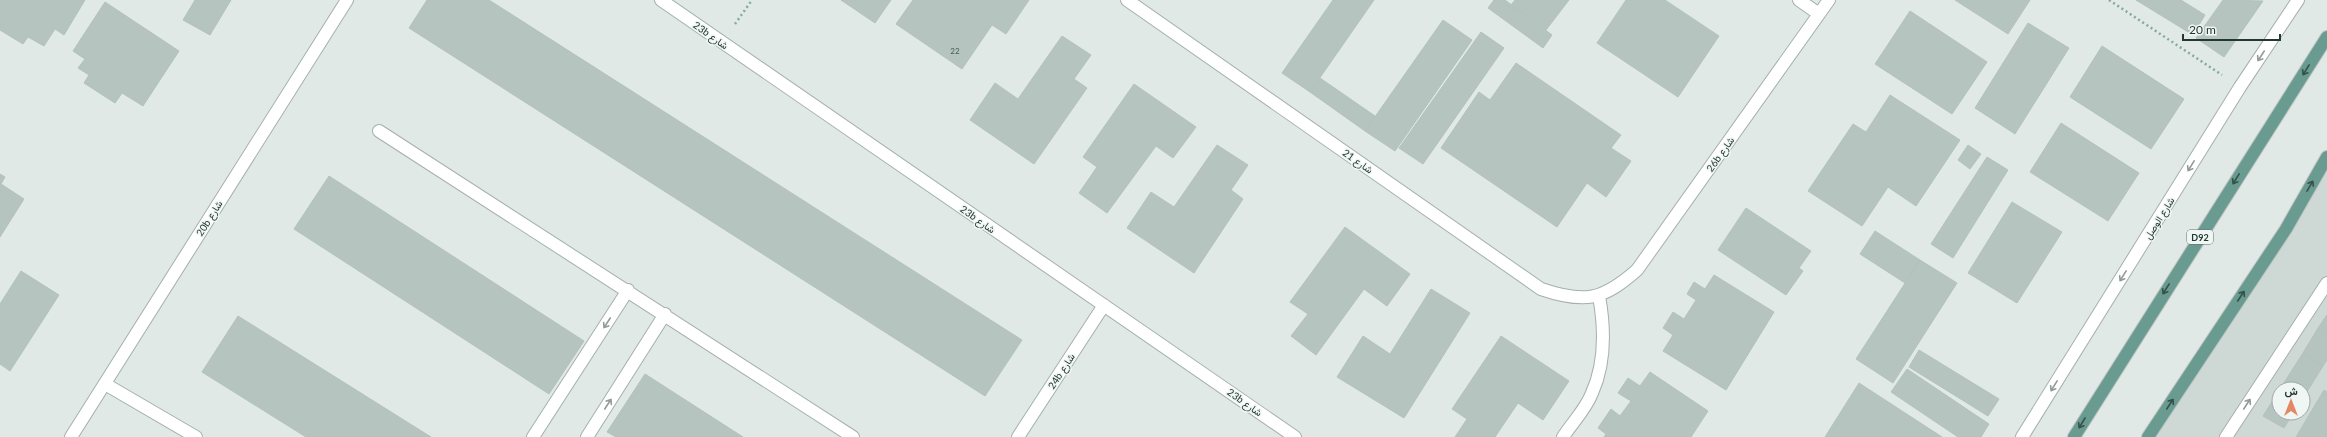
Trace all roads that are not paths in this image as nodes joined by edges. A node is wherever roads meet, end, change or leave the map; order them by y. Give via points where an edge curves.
1 (347, 0) edge
2 (661, 0) edge
3 (1127, 0) edge
4 (1799, 0) edge
5 (1830, 0) edge
6 (2298, 0) edge
7 (1820, 14) junction
8 (2327, 37) edge
9 (379, 131) dead end
10 (2327, 157) edge
11 (2327, 283) edge
12 (628, 290) junction
13 (1599, 296) junction
14 (1104, 305) junction
15 (665, 314) junction
16 (105, 384) junction
17 (71, 437) edge
18 (196, 437) edge
19 (533, 437) edge
20 (586, 437) edge
21 (853, 437) edge
22 (1018, 437) edge
23 (1295, 437) edge
24 (1563, 437) edge
25 (2022, 437) edge
26 (2074, 437) edge
27 (2148, 437) edge
28 (2226, 437) edge

1 - 16 street, 20b شارع
2 - 14 street, 23b شارع
3 - 13 street, شارع 21 via 1541,289 1573,297
4 - 7 street
5 - 7 street, 26b شارع
6 -> 25 street, شارع الوصل via 2240,88
7 - 13 street, 26b شارع via 1637,270 1620,285
8 -> 26 main road, D92
9 - 12 street
27 -> 10 main road via 2286,229
28 -> 11 street
12 - 15 street
12 -> 19 street
13 - 24 street via 1603,321 1600,371 1592,394
14 - 22 street, 24b شارع
14 - 23 street, 23b شارع
20 -> 15 street
15 - 21 street
16 - 17 street, 20b شارع
16 - 18 street

